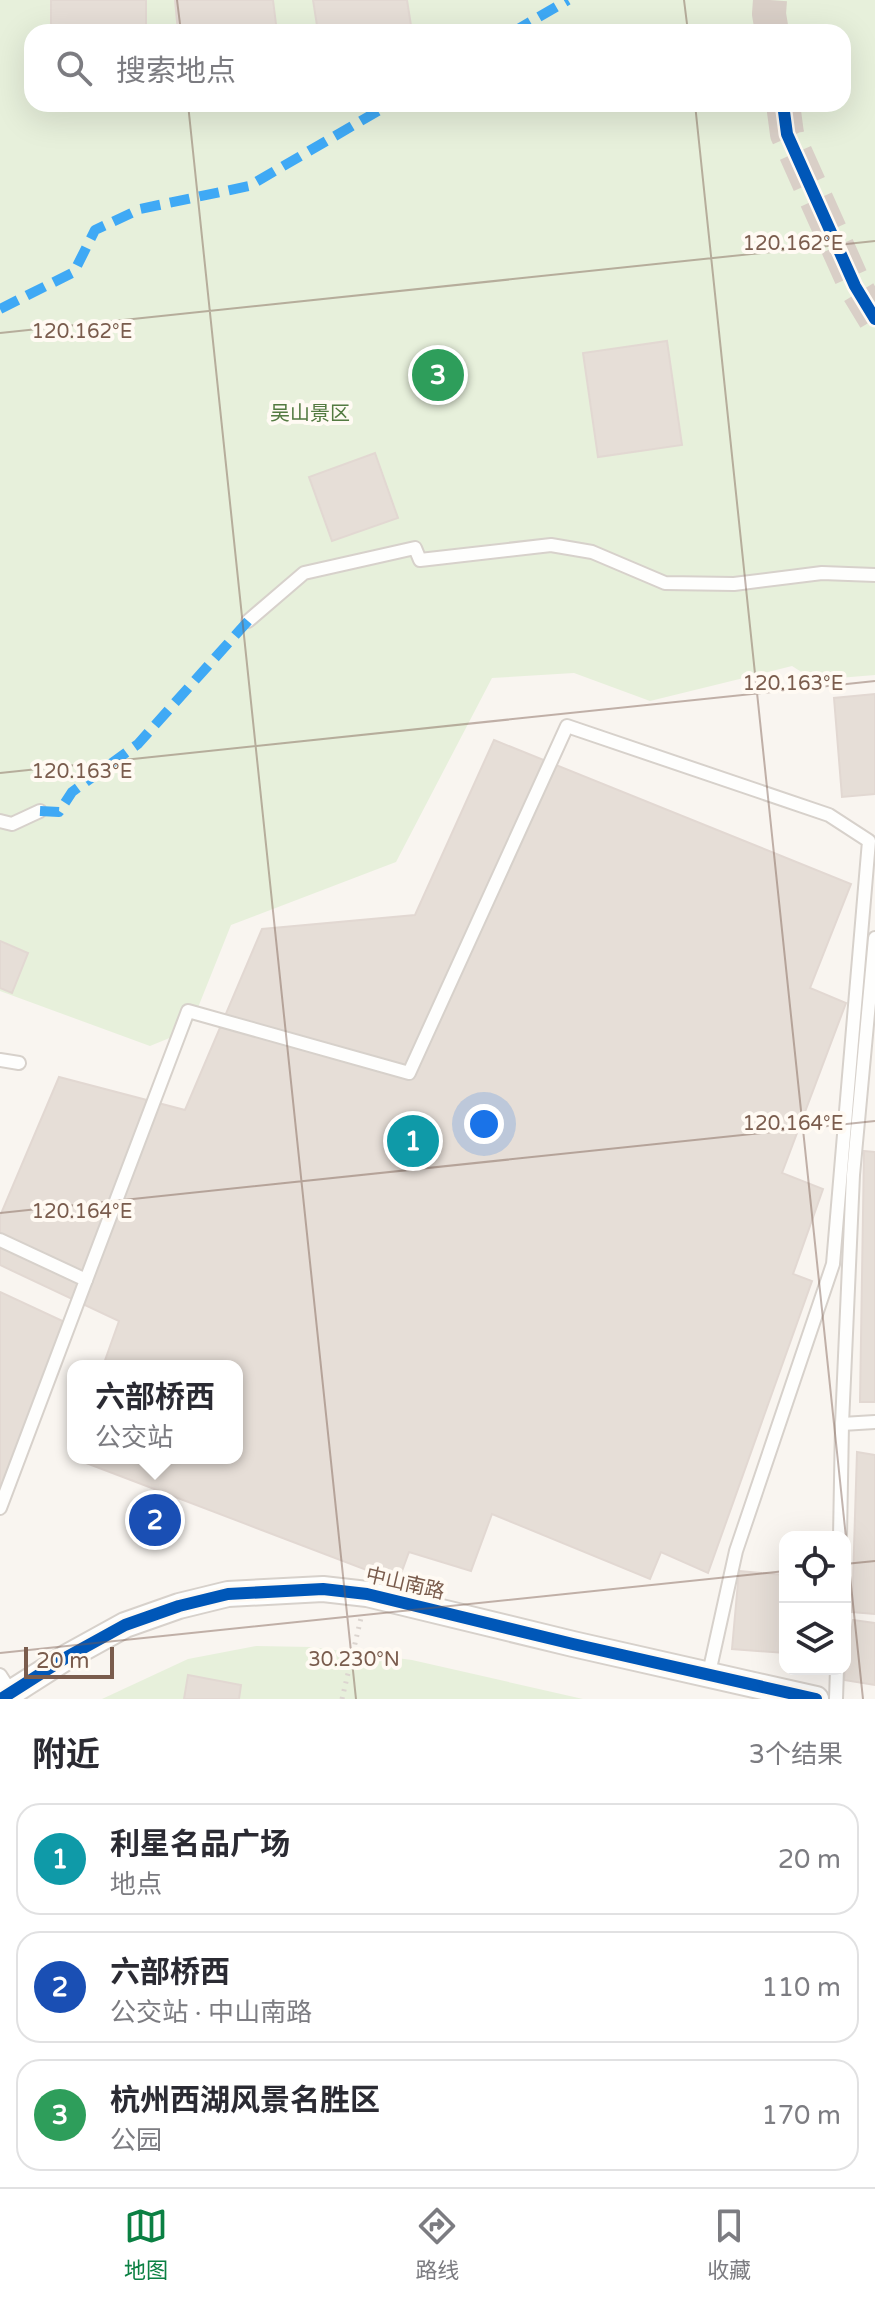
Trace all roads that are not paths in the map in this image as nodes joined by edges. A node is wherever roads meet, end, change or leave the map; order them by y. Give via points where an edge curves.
1 (875, 575) edge
2 (248, 621) dead end
3 (40, 811) dead end
4 (0, 821) edge
5 (875, 938) edge
6 (0, 1060) edge
7 (19, 1063) dead end
8 (0, 1240) edge
9 (86, 1280) junction
10 (875, 1422) edge
11 (842, 1424) junction
12 (0, 1508) edge
13 (840, 1531) edge
14 (709, 1673) junction
15 (837, 1675) edge
16 (4, 1689) edge
17 (816, 1699) edge
18 (836, 1699) edge

1 - 2 lane via 822,573 734,584 665,583 592,552 551,545 420,560 415,548 304,573
3 - 4 lane via 12,824
5 - 11 lane via 853,1175
6 - 7 lane
8 - 9 lane
9 - 12 lane
9 - 14 lane via 188,1011 409,1073 567,726 829,815 869,841 833,1264 736,1551
10 - 11 lane
11 - 13 lane
14 - 16 street, 中山南路 via 367,1594 276,1590 228,1594 125,1625
14 - 17 street, 中山南路
15 - 18 lane

